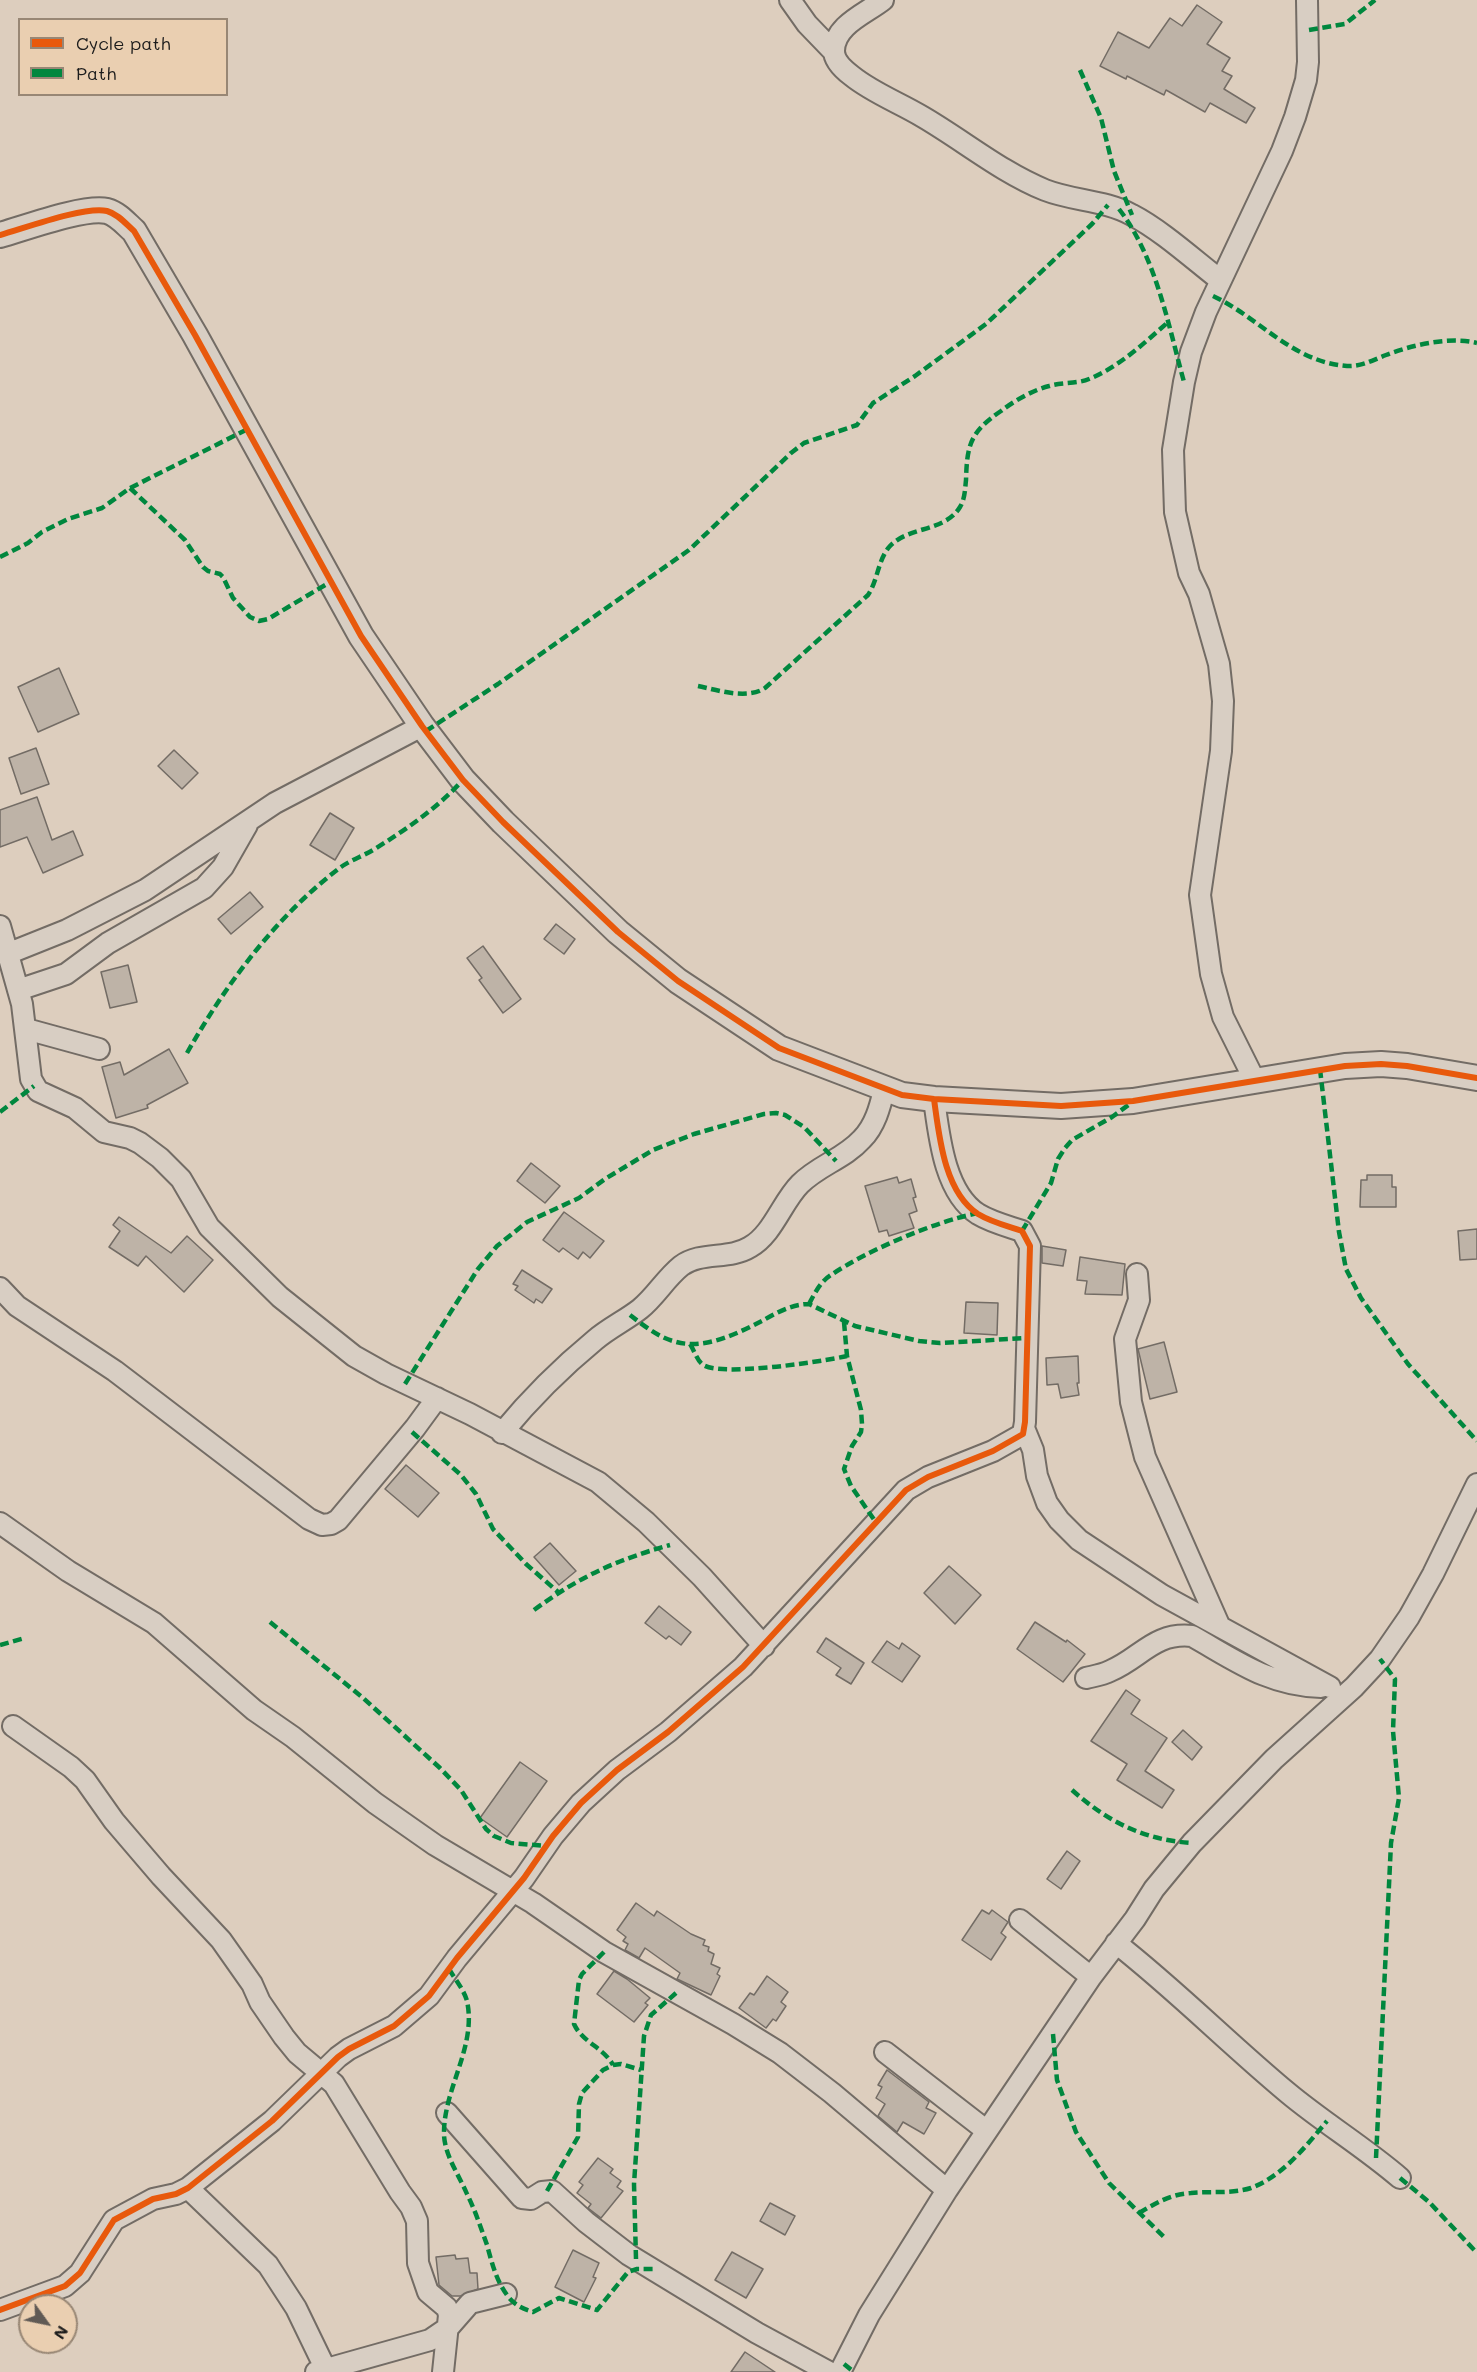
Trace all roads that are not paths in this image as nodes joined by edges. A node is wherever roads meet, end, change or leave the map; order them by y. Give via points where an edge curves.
1 (789, 0) edge
2 (883, 0) edge
3 (1307, 0) edge
4 (834, 52) junction
5 (0, 235) edge
6 (1220, 280) junction
7 (422, 726) junction
8 (248, 823) junction
9 (0, 926) edge
10 (8, 954) junction
11 (18, 990) junction
12 (26, 1029) junction
13 (99, 1049) dead end
14 (1477, 1078) edge
15 (1255, 1081) junction
16 (884, 1090) junction
17 (934, 1099) junction
18 (1137, 1274) dead end
19 (0, 1288) edge
20 (437, 1398) junction
21 (1024, 1428) junction
22 (502, 1433) junction
23 (1477, 1484) edge
24 (0, 1523) edge
25 (1220, 1627) junction
26 (764, 1646) junction
27 (1086, 1678) dead end
28 (1330, 1687) junction
29 (1354, 1688) junction
30 (13, 1726) dead end
31 (513, 1892) junction
32 (1020, 1920) dead end
33 (1116, 1943) junction
34 (1091, 1977) junction
35 (885, 2052) dead end
36 (321, 2071) junction
37 (447, 2113) dead end
38 (987, 2131) junction
39 (1400, 2178) dead end
40 (188, 2188) junction
41 (947, 2190) junction
42 (506, 2294) dead end
43 (0, 2310) edge
44 (449, 2327) junction
45 (323, 2371) edge
46 (443, 2372) edge
47 (829, 2372) edge
48 (840, 2372) edge

1 - 4 street
2 - 4 street via 847,25
3 - 6 street via 1308,62 1295,117
4 - 6 street via 840,66 872,90 924,117 997,165 1048,191 1099,202 1132,215
5 - 7 street via 87,211 107,211 134,231 361,636
6 - 15 street via 1191,352 1184,382 1173,450 1174,494 1189,573 1219,664 1223,700 1221,752 1200,895 1211,974 1223,1017
7 - 8 street via 275,803
7 - 16 street via 463,780 504,822 618,932 678,981 779,1048
8 - 10 street via 146,890
8 - 11 street via 223,867 204,888 108,943 66,974
9 - 10 street
10 - 11 street
11 - 12 street
12 - 13 street
12 - 20 street via 31,1079 38,1091 75,1108 104,1132 140,1143 181,1179 210,1227 280,1297 367,1365
14 - 15 street via 1381,1064 1320,1069
15 - 17 street via 1133,1101 1061,1106
16 - 17 street
16 - 22 street via 877,1114 863,1138 799,1185 756,1244 683,1264 640,1309 596,1339 549,1381
17 - 21 street via 943,1155 957,1189 978,1213 1022,1230 1030,1246
18 - 25 street via 1139,1300 1125,1339 1131,1402 1145,1457
19 - 20 street via 17,1306 115,1371 269,1490 322,1525 338,1520
20 - 22 street
21 - 25 street via 1047,1503 1059,1520 1106,1559
21 - 26 street via 1019,1438 906,1490
22 - 26 street via 598,1482 630,1507 702,1577
23 - 29 street via 1409,1617
24 - 31 street via 68,1571 154,1623 254,1710 375,1803
25 - 28 street
26 - 31 street via 581,1803
27 - 28 street via 1109,1671 1163,1638 1180,1635 1192,1636 1258,1674 1291,1684
28 - 29 street
29 - 33 street via 1274,1759 1192,1843
30 - 36 street via 85,1780 114,1821 238,1961 284,2037
31 - 36 street via 422,2003 394,2026 349,2049
31 - 41 street via 604,1952 780,2053
32 - 34 street
33 - 34 street
33 - 39 street via 1289,2094
34 - 38 street
35 - 38 street
36 - 40 street via 272,2121
36 - 44 street via 334,2084 411,2207 417,2221 420,2273 429,2295 447,2308
37 - 47 street via 522,2198 531,2199 552,2191 629,2255
38 - 41 street
40 - 43 street via 153,2199 114,2220 80,2273 65,2286
40 - 45 street via 268,2265 296,2308
41 - 48 street via 869,2315
42 - 44 street via 470,2303
44 - 45 street via 430,2340
44 - 46 street

